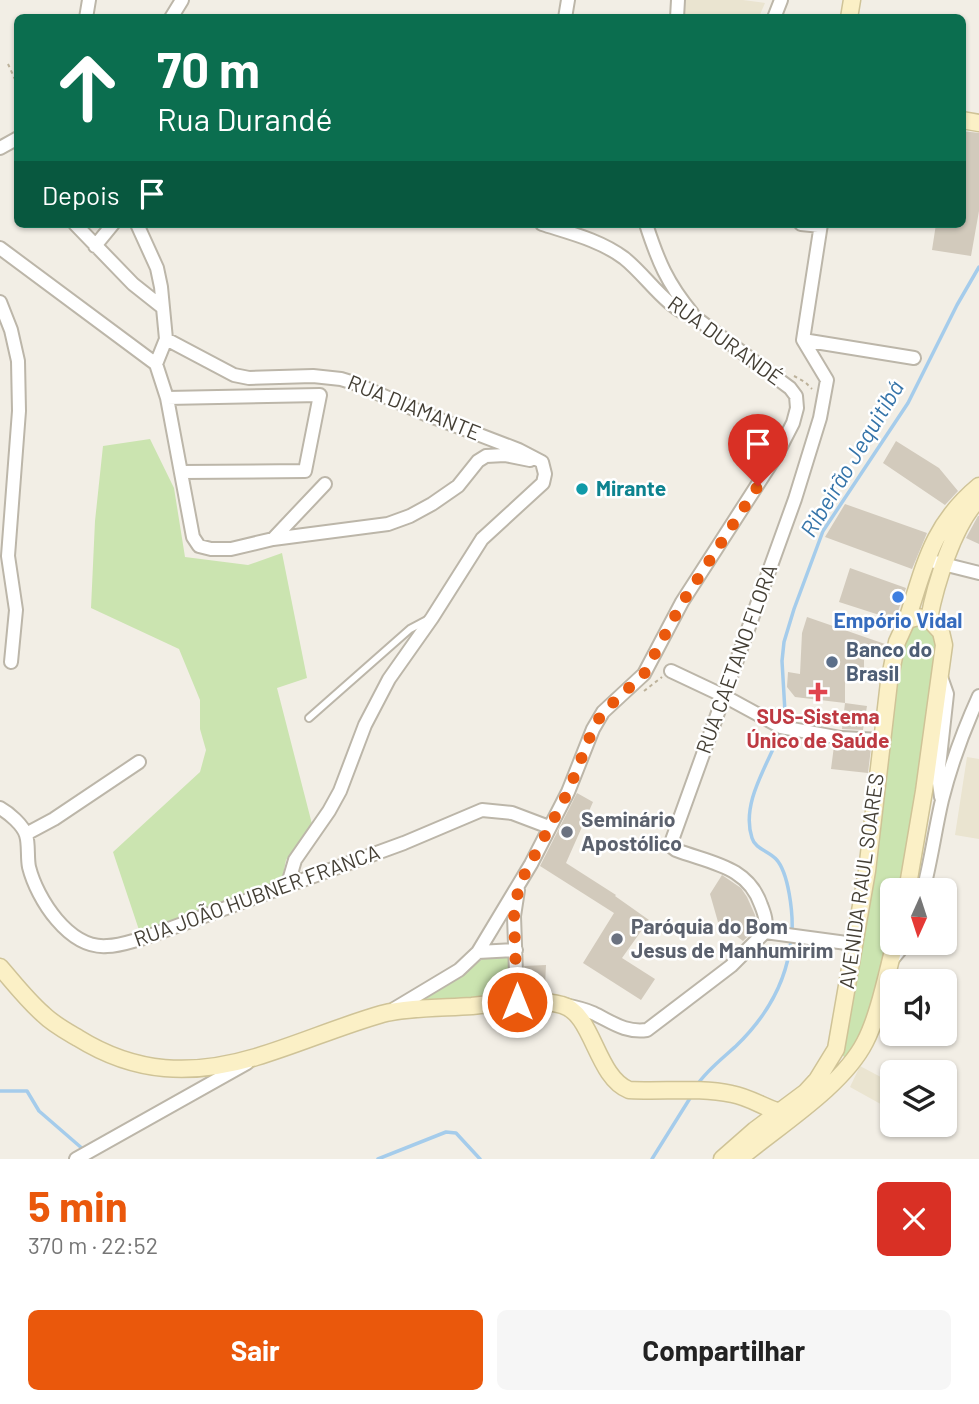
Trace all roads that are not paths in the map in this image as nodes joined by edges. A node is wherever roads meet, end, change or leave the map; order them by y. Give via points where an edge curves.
1 (79, 228) edge
2 (110, 228) edge
3 (138, 228) edge
4 (554, 228) edge
5 (647, 228) edge
6 (821, 228) edge
7 (95, 246) junction
8 (0, 247) edge
9 (0, 302) edge
10 (162, 307) junction
11 (696, 318) junction
12 (166, 339) junction
13 (803, 340) junction
14 (914, 358) dead end
15 (156, 364) junction
16 (167, 398) junction
17 (542, 461) junction
18 (181, 472) junction
19 (325, 484) dead end
20 (979, 486) edge
21 (979, 499) edge
22 (958, 515) junction
23 (273, 539) junction
24 (927, 560) junction
25 (945, 565) junction
26 (979, 573) edge
27 (432, 618) junction
28 (929, 620) junction
29 (904, 624) junction
30 (11, 662) dead end
31 (671, 671) dead end
32 (940, 674) junction
33 (724, 696) junction
34 (979, 696) edge
35 (309, 718) dead end
36 (881, 740) junction
37 (139, 762) dead end
38 (942, 801) junction
39 (0, 808) edge
40 (550, 827) junction
41 (26, 834) junction
42 (909, 878) edge
43 (926, 878) edge
44 (288, 884) junction
45 (519, 885) junction
46 (769, 933) junction
47 (854, 943) junction
48 (516, 950) junction
49 (478, 952) junction
50 (891, 956) edge
51 (894, 956) edge
52 (890, 961) junction
53 (0, 967) edge
54 (517, 1002) junction
55 (565, 1005) junction
56 (385, 1013) junction
57 (836, 1049) junction
58 (260, 1056) junction
59 (854, 1059) junction
60 (786, 1114) junction
61 (76, 1159) edge
62 (722, 1159) edge
63 (739, 1159) edge

1 - 7 street
2 - 7 street
3 - 10 street via 157,268
4 - 11 street, RUA DURANDÉ via 612,251 656,291
5 - 11 street via 666,279
6 - 13 street
7 - 10 street
8 - 15 street
9 - 30 street via 18,361 19,411 8,556 16,610
10 - 12 street
11 - 40 street, RUA DURANDÉ via 790,388 796,396 793,423 746,506 682,603 644,674 598,720
12 - 15 street
12 - 17 street, RUA DIAMANTE via 249,378 313,376 354,383
13 - 14 street
13 - 33 street, RUA CAETANO FLORA via 827,380 824,402 795,499
15 - 16 street
16 - 18 street
16 - 18 street via 320,395 305,471
17 - 23 street via 486,456 458,485 410,516 388,524
17 - 27 street via 543,483 482,539
18 - 23 street via 198,546 230,549
19 - 23 street
20 - 22 street, AVENIDA RAUL SOARES
21 - 22 street, AVENIDA RAUL SOARES
22 - 24 street, AVENIDA RAUL SOARES via 935,537
22 - 25 street, AVENIDA RAUL SOARES
24 - 25 street
24 - 29 street, AVENIDA RAUL SOARES
25 - 26 street
25 - 28 street, AVENIDA RAUL SOARES
27 - 35 lane via 410,629
27 - 44 street via 389,678 340,791 295,860
28 - 29 street via 918,617
28 - 32 street via 943,638
29 - 36 street, AVENIDA RAUL SOARES via 892,663
31 - 33 street
32 - 38 street via 947,694 937,776
32 - 42 street
33 - 36 street via 781,727
33 - 46 street, RUA CAETANO FLORA via 671,843 676,850 741,875 760,901
34 - 38 street
36 - 47 street, AVENIDA RAUL SOARES via 867,872
37 - 41 street
38 - 43 street
39 - 41 street
40 - 44 street, RUA JOÃO HUBNER FRANCA via 512,813 482,810
40 - 45 street, RUA DURANDÉ
41 - 44 street, RUA JOÃO HUBNER FRANCA via 29,867 46,906 74,934 106,947 144,938
45 - 48 street via 514,916
45 - 49 street, RUA DURANDÉ
46 - 47 street
46 - 55 street via 647,1030 616,1027
47 - 57 street, AVENIDA RAUL SOARES
48 - 49 street
48 - 54 street
49 - 56 street, RUA DURANDÉ via 434,987
50 - 52 street
51 - 52 street
52 - 59 street via 870,1028
53 - 58 street via 55,1024 120,1059 172,1070
54 - 55 street
54 - 56 street
55 - 60 street via 582,1021 620,1086 648,1091 709,1090 742,1096
56 - 58 street
57 - 59 street via 841,1058
57 - 60 street, AVENIDA RAUL SOARES via 817,1080
58 - 61 street
59 - 60 street
60 - 62 street
60 - 63 street

